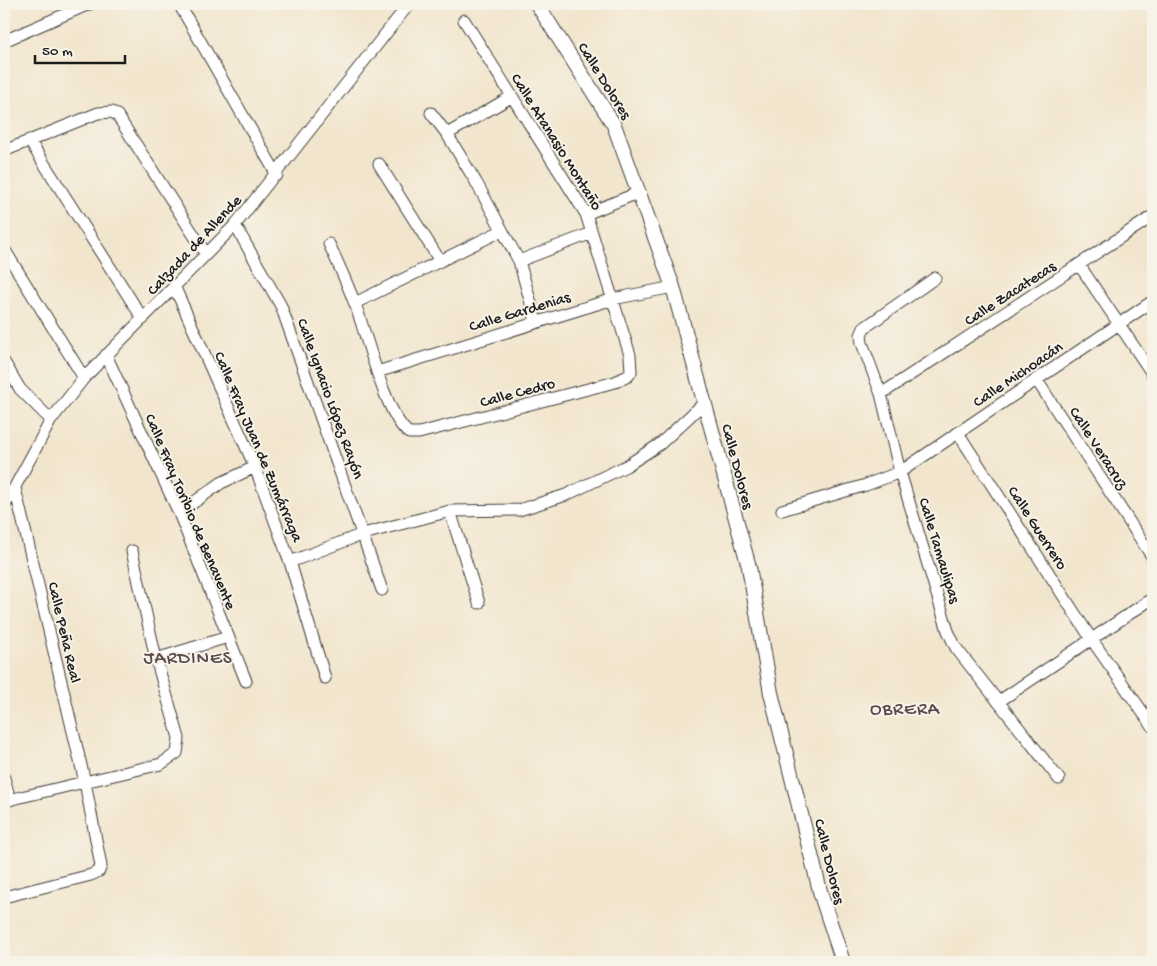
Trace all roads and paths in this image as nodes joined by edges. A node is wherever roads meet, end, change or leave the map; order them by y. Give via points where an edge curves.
1 (89, 4) edge
2 (180, 4) edge
3 (409, 4) edge
4 (537, 4) edge
5 (74, 7) edge
6 (464, 20) dead end
7 (4, 41) edge
8 (511, 96) junction
9 (432, 113) dead end
10 (447, 134) junction
11 (29, 140) junction
12 (4, 151) edge
13 (379, 164) dead end
14 (277, 175) junction
15 (640, 192) junction
16 (586, 214) junction
17 (1153, 216) edge
18 (235, 225) junction
19 (501, 231) junction
20 (592, 233) junction
21 (330, 244) dead end
22 (4, 249) edge
23 (206, 254) junction
24 (440, 261) junction
25 (519, 262) junction
26 (1080, 266) junction
27 (935, 278) dead end
28 (673, 287) junction
29 (175, 288) junction
30 (613, 299) junction
31 (1153, 301) edge
32 (355, 304) junction
33 (143, 319) junction
34 (536, 321) junction
35 (1120, 323) junction
36 (106, 355) junction
37 (4, 362) edge
38 (377, 372) junction
39 (631, 372) joint
40 (1153, 375) edge
41 (84, 378) junction
42 (1036, 379) junction
43 (882, 394) junction
44 (704, 403) junction
45 (51, 420) junction
46 (958, 432) junction
47 (255, 467) junction
48 (900, 472) junction
49 (15, 488) junction
50 (4, 507) edge
51 (782, 510) dead end
52 (450, 511) junction
53 (179, 513) junction
54 (364, 534) junction
55 (132, 551) dead end
56 (1153, 558) edge
57 (290, 562) junction
58 (382, 590) dead end
59 (1153, 598) edge
60 (478, 603) dead end
61 (228, 638) junction
62 (1092, 640) junction
63 (156, 659) junction
64 (325, 678) dead end
65 (246, 681) dead end
66 (998, 702) junction
67 (1153, 727) edge
68 (4, 778) edge
69 (1059, 779) dead end
70 (85, 782) junction
71 (7, 801) edge
72 (4, 897) edge
73 (843, 962) edge

1 - 5 street
2 - 14 street
3 - 14 street, Calzada de Allende
4 - 15 street, Calle Dolores via 608,113
5 - 7 street
6 - 8 street, Calle Atanasio Montaño
8 - 10 street
8 - 16 street, Calle Atanasio Montaño
9 - 10 street
10 - 19 street
11 - 12 street
11 - 23 street via 98,114 112,112 121,119
11 - 33 street
13 - 24 street
14 - 18 street, Calzada de Allende
15 - 16 street
15 - 28 street, Calle Dolores
16 - 20 street, Calle Atanasio Montaño
17 - 26 street, Calle Zacatecas
18 - 23 street, Calzada de Allende
18 - 54 street, Calle Ignacio López Rayón via 281,306
19 - 24 street
19 - 25 street
20 - 25 street
20 - 30 street, Calle Atanasio Montaño
21 - 32 street
22 - 41 street
23 - 29 street, Calzada de Allende
24 - 32 street
25 - 34 street
26 - 35 street
26 - 43 street, Calle Zacatecas
27 - 43 street, Calle Tamaulipas via 862,332 862,343
28 - 30 street, Calle Gardenias
28 - 44 street, Calle Dolores
29 - 33 street, Calzada de Allende
29 - 47 street, Calle Fray Juan de Zumárraga
30 - 34 street, Calle Gardenias
30 - 39 street, Calle Atanasio Montaño via 630,355
31 - 35 street, Calle Michoacán
32 - 38 street
33 - 36 street, Calzada de Allende
34 - 38 street, Calle Gardenias
35 - 40 street
35 - 42 street, Calle Michoacán
36 - 41 street, Calzada de Allende
36 - 53 street, Calle Fray Toribio de Benavente
37 - 45 street via 20,389
38 - 39 street, Calle Cedro via 398,422 409,433 615,382
41 - 45 street, Calzada de Allende
42 - 46 street, Calle Michoacán
42 - 56 street, Calle Veracruz
43 - 48 street, Calle Tamaulipas
44 - 52 street via 660,444 626,466 566,495 519,510
44 - 73 street, Calle Dolores via 749,567 771,693 811,857 830,929
45 - 49 street, Calzada de Allende
46 - 48 street, Calle Michoacán
46 - 62 street, Calle Guerrero
47 - 53 street via 221,483
47 - 57 street, Calle Fray Juan de Zumárraga
48 - 51 street, Calle Michoacán via 866,486
48 - 66 street, Calle Tamaulipas via 956,648
49 - 50 street, Calzada de Allende
49 - 70 street, Calle Peña Real
52 - 54 street
52 - 60 street
53 - 61 street, Calle Fray Toribio de Benavente
54 - 57 street
54 - 58 street, Calle Ignacio López Rayón
55 - 63 street
57 - 64 street, Calle Fray Juan de Zumárraga
59 - 62 street
61 - 63 street
61 - 65 street, Calle Fray Toribio de Benavente
62 - 66 street
62 - 67 street, Calle Guerrero
63 - 70 street via 178,738 177,753 161,764
66 - 69 street, Calle Tamaulipas
68 - 71 street
70 - 71 street
70 - 72 street, Calle Peña Real via 100,859 99,871

